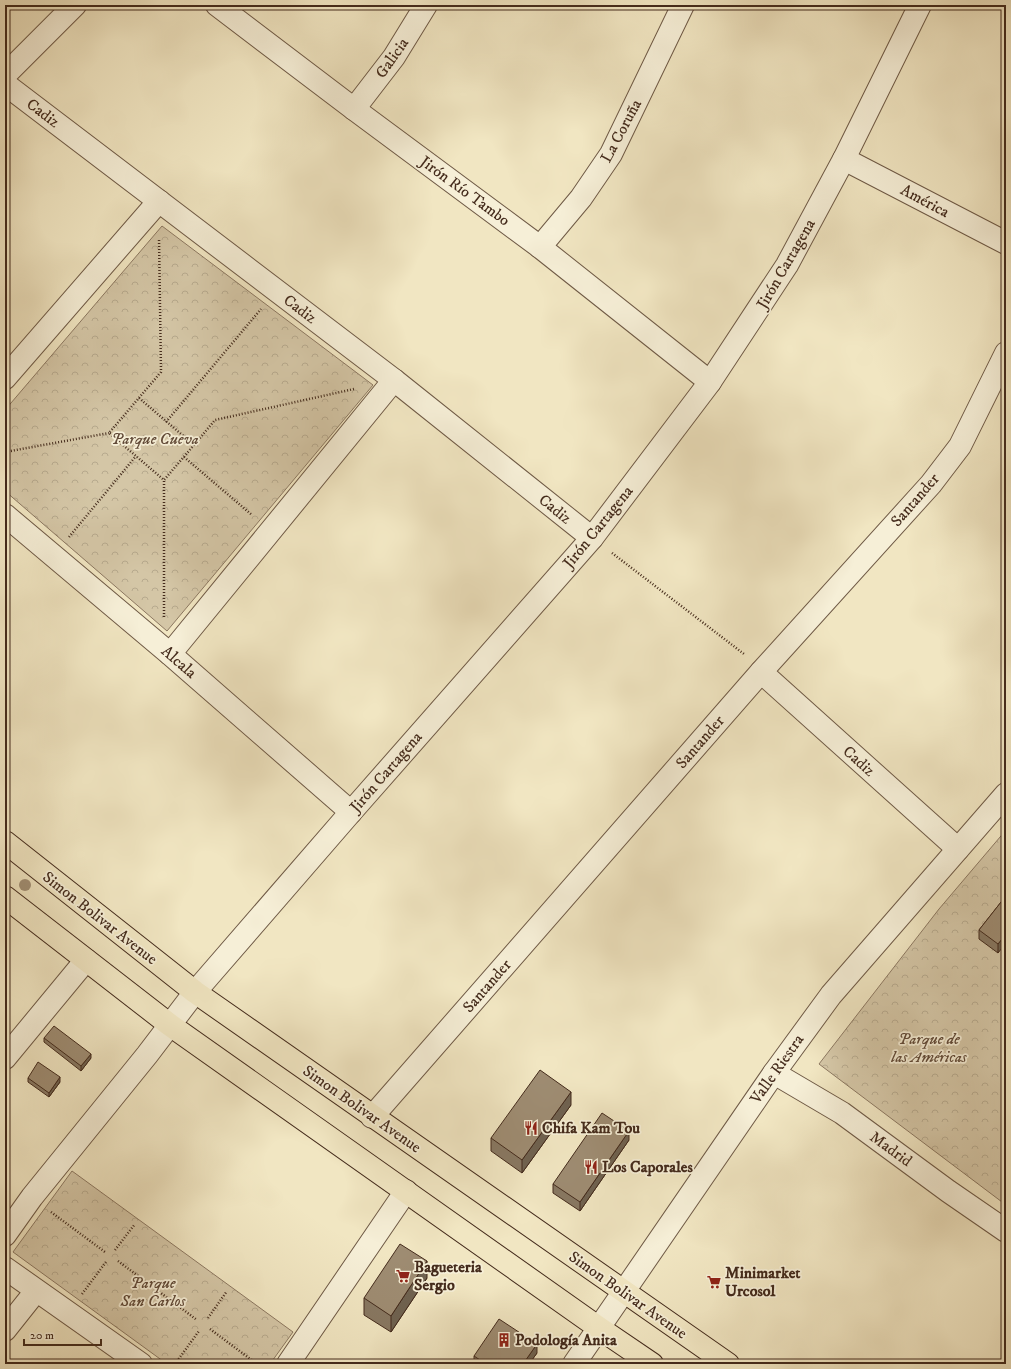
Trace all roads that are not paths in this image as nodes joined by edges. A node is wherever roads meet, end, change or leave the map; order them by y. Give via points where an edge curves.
1 (75, 5) edge
2 (217, 5) edge
3 (426, 5) edge
4 (683, 5) edge
5 (920, 5) edge
6 (5, 75) edge
7 (5, 84) edge
8 (354, 109) junction
9 (844, 159) junction
10 (159, 201) junction
11 (1006, 243) edge
12 (540, 246) junction
13 (1006, 353) edge
14 (5, 378) edge
15 (394, 380) junction
16 (710, 382) junction
17 (5, 515) edge
18 (592, 538) junction
19 (167, 651) junction
20 (761, 672) junction
21 (1006, 794) edge
22 (350, 812) junction
23 (5, 842) edge
24 (958, 850) junction
25 (5, 897) edge
26 (86, 960) junction
27 (195, 992) junction
28 (170, 1025) junction
29 (5, 1058) edge
30 (774, 1073) junction
31 (372, 1117) junction
32 (406, 1191) junction
33 (1006, 1231) edge
34 (5, 1234) edge
35 (5, 1268) edge
36 (36, 1291) junction
37 (624, 1292) junction
38 (599, 1328) junction
39 (5, 1330) edge
40 (141, 1364) edge
41 (288, 1364) edge
42 (574, 1364) edge
43 (652, 1364) edge
44 (728, 1364) edge

1 - 6 street
2 - 8 street, Jirón Río Tambo
3 - 8 street, Galicia via 394,57
4 - 12 street, La Coruña via 611,154 581,198
5 - 9 street, Jirón Cartagena
7 - 10 street, Cadiz
8 - 12 street, Jirón Río Tambo
9 - 11 street, América
9 - 16 street, Jirón Cartagena via 788,265
10 - 14 street
10 - 15 street, Cadiz
12 - 16 street, Jirón Río Tambo
13 - 20 street, Santander via 960,446 931,484
15 - 18 street, Cadiz
15 - 19 street
16 - 18 street, Jirón Cartagena
17 - 19 street, Alcala
18 - 22 street, Jirón Cartagena
19 - 22 street, Alcala
20 - 24 street, Cadiz
20 - 31 street, Santander
21 - 24 street, Valle Riestra
22 - 27 street, Jirón Cartagena
23 - 27 main road, Simon Bolivar Avenue
24 - 30 street, Valle Riestra via 831,995
25 - 26 main road
26 - 28 main road
26 - 29 street
27 - 28 street
27 - 31 main road, Simon Bolivar Avenue
28 - 32 main road
28 - 34 street
30 - 33 street, Madrid via 842,1113
30 - 37 street, Valle Riestra
31 - 37 main road, Simon Bolivar Avenue
32 - 38 main road
32 - 41 street
35 - 36 street
36 - 39 street
36 - 40 street
37 - 38 street, Valle Riestra
37 - 44 main road, Simon Bolivar Avenue
38 - 42 street, Valle Riestra
38 - 43 main road

